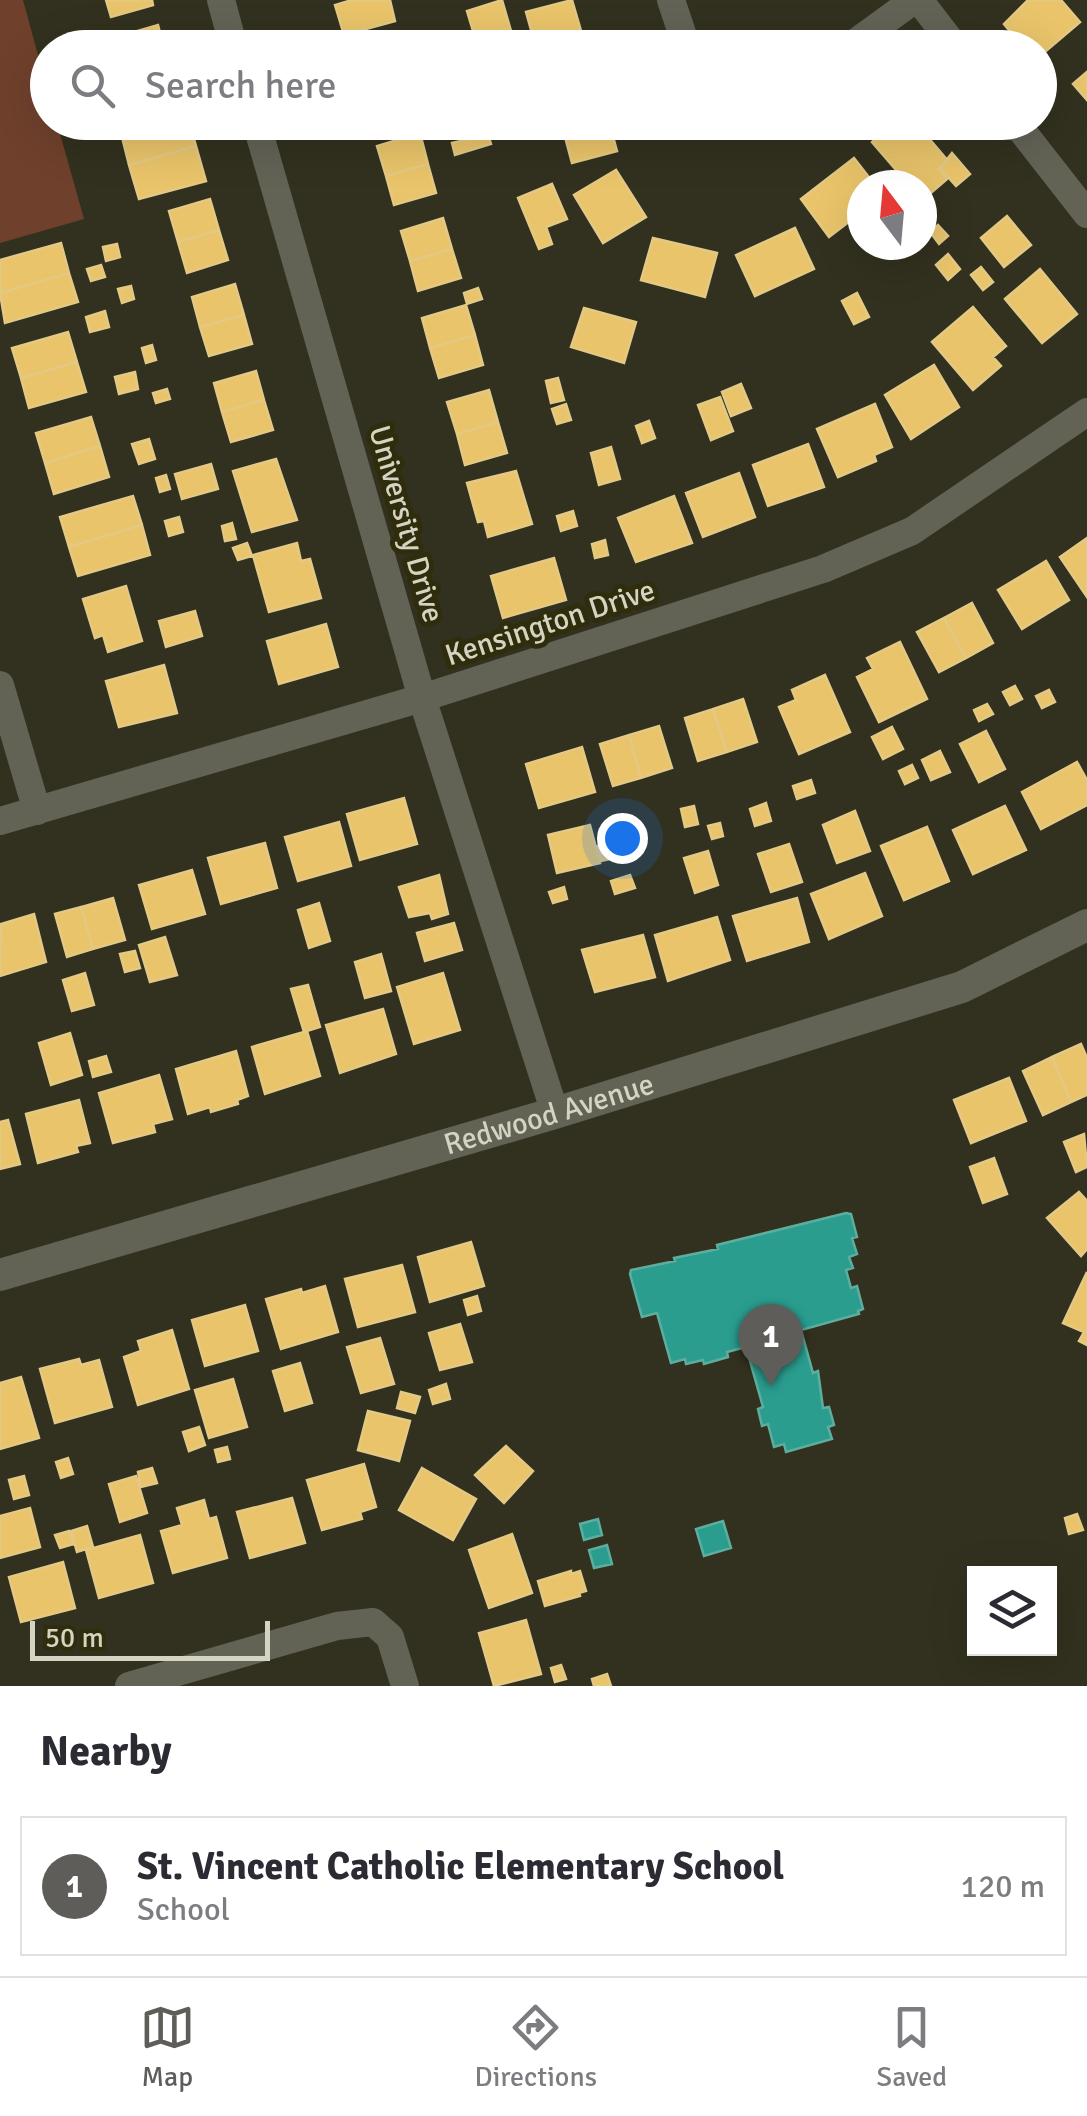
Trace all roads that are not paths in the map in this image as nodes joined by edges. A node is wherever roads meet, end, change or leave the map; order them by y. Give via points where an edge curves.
1 (221, 0) edge
2 (671, 0) edge
3 (916, 0) edge
4 (229, 30) edge
5 (680, 30) edge
6 (874, 30) edge
7 (941, 30) edge
8 (261, 140) edge
9 (1029, 140) edge
10 (1087, 214) edge
11 (1087, 412) edge
12 (0, 685) edge
13 (422, 698) junction
14 (37, 811) junction
15 (0, 821) edge
16 (1087, 925) edge
17 (555, 1112) junction
18 (0, 1275) edge
19 (129, 1686) edge
20 (405, 1686) edge

1 - 4 street
2 - 5 street
3 - 6 street
3 - 7 street
8 - 13 street, University Drive
9 - 10 street
11 - 13 street, Kensington Drive via 912,532 824,570
12 - 14 street
13 - 14 street, Kensington Drive
13 - 17 street, University Drive
14 - 15 street, Kensington Drive
16 - 17 street, Redwood Avenue via 962,988
17 - 18 street, Redwood Avenue
19 - 20 street via 336,1626 372,1622 390,1638

